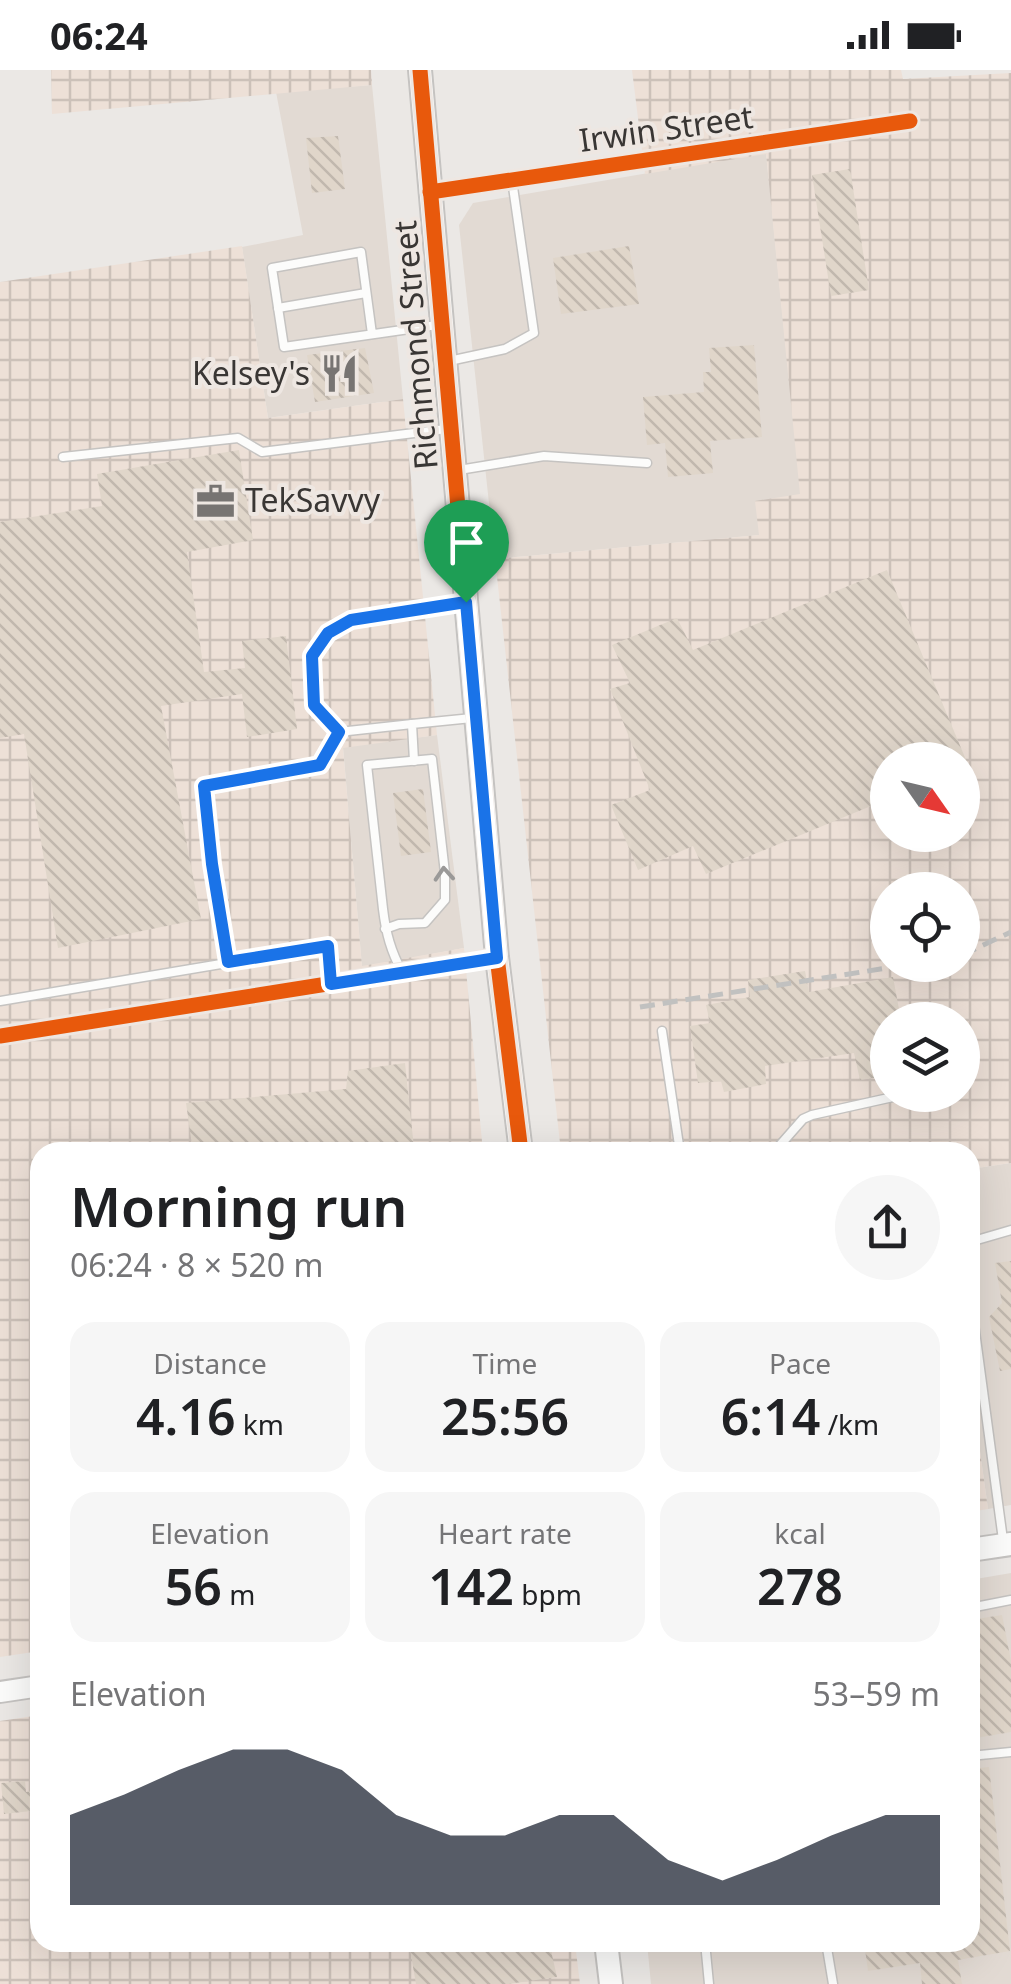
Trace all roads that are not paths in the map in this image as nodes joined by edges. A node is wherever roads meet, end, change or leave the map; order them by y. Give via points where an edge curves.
1 (420, 70) edge
2 (910, 121) dead end
3 (512, 180) junction
4 (430, 192) junction
5 (366, 293) junction
6 (278, 308) junction
7 (442, 324) junction
8 (372, 334) junction
9 (445, 362) junction
10 (451, 428) junction
11 (63, 458) dead end
12 (646, 463) dead end
13 (454, 471) junction
14 (466, 602) junction
15 (476, 717) junction
16 (412, 724) junction
17 (339, 732) junction
18 (414, 760) junction
19 (386, 929) junction
20 (497, 958) junction
21 (228, 962) junction
22 (402, 972) junction
23 (331, 984) junction
24 (0, 1000) edge
25 (662, 1031) dead end
26 (0, 1036) edge
27 (870, 1102) edge
28 (520, 1142) edge
29 (679, 1142) edge
30 (783, 1142) edge
31 (1011, 1230) edge
32 (980, 1239) edge
33 (980, 1362) edge
34 (1007, 1544) edge
35 (980, 1548) edge
36 (1011, 1600) edge
37 (980, 1606) edge
38 (30, 1688) edge
39 (0, 1692) edge
40 (1011, 1752) edge
41 (980, 1755) edge
42 (607, 1952) edge
43 (706, 1952) edge
44 (828, 1952) edge
45 (610, 1984) edge
46 (710, 1984) edge
47 (833, 1984) edge

1 - 4 main road, Richmond Street
2 - 3 street, Irwin Street
3 - 4 street, Irwin Street
3 - 9 lane via 534,333 505,349
4 - 7 main road, Richmond Street
5 - 6 lane
5 - 6 lane via 360,252 272,268
5 - 8 lane
6 - 8 lane via 284,347
7 - 8 lane
7 - 9 main road, Richmond Street
9 - 10 main road, Richmond Street
10 - 11 lane via 262,452 238,438
10 - 13 main road, Richmond Street
12 - 13 lane via 544,456
13 - 14 main road, Richmond Street
14 - 15 main road, Richmond Street
14 - 17 lane via 351,620 328,633 312,656 314,705
15 - 16 lane
15 - 20 main road, Richmond Street
16 - 17 lane
16 - 18 lane
17 - 21 lane via 320,765 204,786
18 - 19 lane via 367,765
19 -> 18 lane via 425,923 445,900 432,759
19 - 22 lane
20 - 22 street
20 - 28 main road, Richmond Street
21 - 23 lane via 328,946
21 - 24 lane
22 - 23 street
23 - 26 street
25 - 29 lane
27 - 30 lane via 812,1115
31 - 32 lane
33 - 34 lane
34 - 35 main road
36 - 37 lane
38 - 39 street
40 - 41 lane
42 - 45 main road
43 - 46 lane
44 - 47 lane

